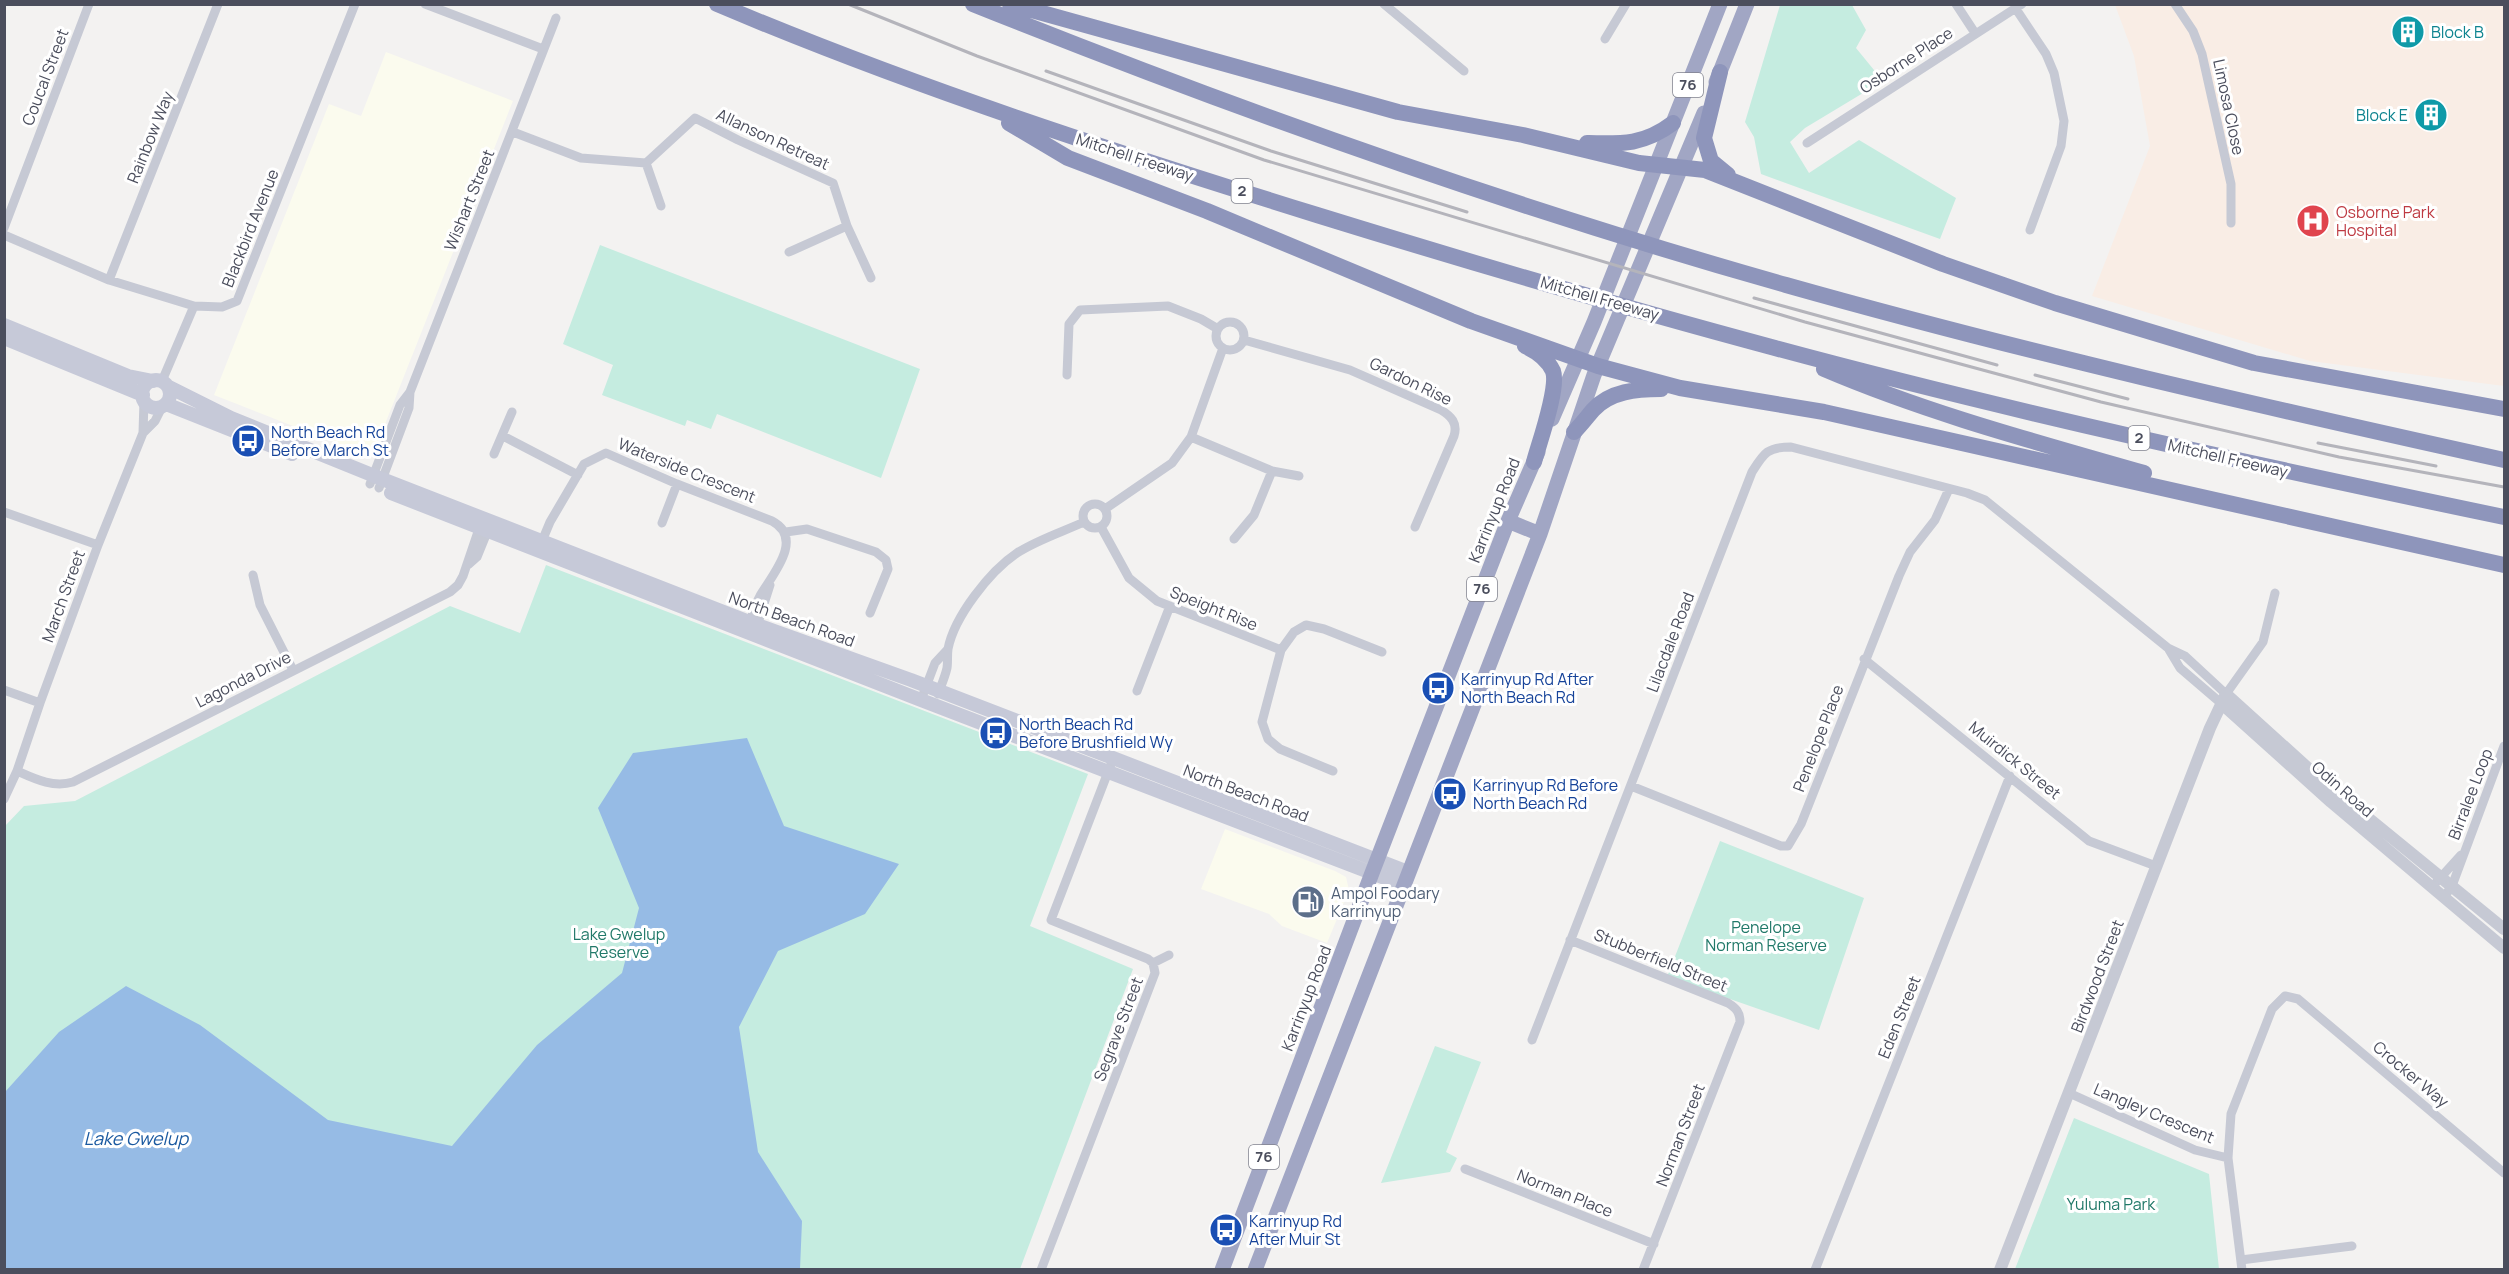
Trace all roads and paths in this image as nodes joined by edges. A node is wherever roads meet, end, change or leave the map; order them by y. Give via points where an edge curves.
1 (89, 4) edge
2 (218, 4) edge
3 (355, 4) edge
4 (425, 4) edge
5 (717, 4) edge
6 (973, 4) edge
7 (1010, 4) edge
8 (1384, 4) edge
9 (1720, 4) edge
10 (1747, 4) edge
11 (1956, 4) edge
12 (2175, 4) edge
13 (1624, 5) edge
14 (2019, 7) edge
15 (556, 18) dead end
16 (1975, 33) junction
17 (1605, 39) dead end
18 (543, 49) junction
19 (1464, 71) dead end
20 (1720, 72) junction
21 (977, 105) junction
22 (1672, 123) junction
23 (513, 132) junction
24 (1550, 141) junction
25 (1807, 143) dead end
26 (646, 163) junction
27 (1656, 165) junction
28 (1683, 167) junction
29 (1738, 182) junction
30 (661, 206) dead end
31 (2231, 223) dead end
32 (847, 226) junction
33 (4, 228) edge
34 (2030, 230) dead end
35 (4, 236) edge
36 (789, 252) dead end
37 (871, 278) dead end
38 (109, 280) junction
39 (194, 306) junction
40 (1472, 321) junction
41 (4, 325) edge
42 (1218, 329) junction
43 (4, 338) edge
44 (1244, 340) junction
45 (1223, 348) junction
46 (1776, 348) junction
47 (1578, 359) junction
48 (1598, 366) junction
49 (1067, 375) dead end
50 (161, 383) junction
51 (1680, 388) junction
52 (144, 398) junction
53 (164, 405) junction
54 (2505, 409) edge
55 (512, 412) dead end
56 (1574, 432) junction
57 (143, 433) junction
58 (503, 436) junction
59 (1191, 437) junction
60 (494, 454) dead end
61 (2505, 460) edge
62 (1534, 462) junction
63 (1272, 471) junction
64 (578, 475) junction
65 (1299, 476) dead end
66 (376, 482) junction
67 (677, 484) junction
68 (1949, 489) junction
69 (1967, 493) joint
70 (1105, 509) junction
71 (4, 512) edge
72 (2294, 517) junction
73 (2505, 517) edge
74 (1508, 521) junction
75 (1084, 522) junction
76 (662, 523) dead end
77 (485, 524) junction
78 (1101, 527) junction
79 (1415, 527) dead end
80 (786, 532) junction
81 (1540, 534) junction
82 (1234, 539) dead end
83 (98, 545) junction
84 (540, 546) junction
85 (2505, 565) edge
86 (253, 575) dead end
87 (2275, 593) dead end
88 (1170, 606) junction
89 (870, 613) dead end
90 (752, 628) junction
91 (1281, 650) junction
92 (1382, 652) dead end
93 (1864, 659) junction
94 (293, 670) junction
95 (4, 690) edge
96 (1137, 692) dead end
97 (930, 696) junction
98 (2224, 699) junction
99 (40, 703) junction
100 (2505, 746) edge
101 (1110, 766) junction
102 (17, 771) junction
103 (1333, 771) dead end
104 (2010, 776) junction
105 (1631, 786) junction
106 (4, 799) edge
107 (2462, 854) junction
108 (1375, 866) junction
109 (2156, 866) junction
110 (1406, 878) junction
111 (2437, 882) junction
112 (2452, 886) junction
113 (2444, 897) junction
114 (2505, 929) edge
115 (1570, 940) junction
116 (2505, 948) edge
117 (1169, 955) dead end
118 (1153, 963) junction
119 (2298, 999) joint
120 (1738, 1011) joint
121 (1532, 1040) dead end
122 (2069, 1093) junction
123 (2228, 1158) junction
124 (1466, 1169) dead end
125 (2505, 1173) edge
126 (1654, 1244) junction
127 (2352, 1246) dead end
128 (2242, 1265) edge
129 (1226, 1268) edge
130 (1041, 1269) edge
131 (1255, 1269) edge
132 (1643, 1269) edge
133 (1815, 1269) edge
134 (2000, 1269) edge

1 - 33 street, Coucal Street
2 - 38 street, Rainbow Way
3 - 39 street, Blackbird Avenue via 243,290 237,301 227,306
4 - 18 street
5 - 21 highway, Mitchell Freeway / 2
6 - 61 highway via 1295,128 1712,264 2115,372
7 - 24 highway via 1398,112
8 - 19 street
9 - 22 highway, Karrinyup Road / 76
10 - 20 highway, 76
11 - 16 street
12 - 31 street, Limosa Close via 2193,31 2202,54 2231,184
13 - 17 street
14 - 16 street, Osborne Place
14 - 34 street via 2054,73 2064,121 2061,146
15 - 18 street, Wishart Street
16 - 25 street, Osborne Place
18 - 23 street, Wishart Street
20 - 28 highway, 76
20 - 29 highway via 1704,138 1711,160
21 - 40 highway via 1068,158
21 - 46 highway, Mitchell Freeway / 2 via 1418,246
22 - 24 highway via 1646,140 1619,144
22 - 27 highway, Karrinyup Road / 76
23 - 26 street via 580,158
23 - 66 street, Wishart Street via 410,392 400,405
24 - 27 highway
26 - 30 street
26 - 32 street, Allanson Retreat via 695,118 833,183
27 - 28 highway
27 - 47 highway, Karrinyup Road / 76
28 - 29 highway
28 - 48 highway, 76
29 - 54 highway via 1996,284 2254,363
32 - 36 street
32 - 37 street, Allanson Retreat
35 - 38 street, Blackbird Avenue
38 - 39 street, Blackbird Avenue
39 - 50 street
40 - 47 highway
40 - 62 highway via 1531,349 1553,371 1551,404
41 - 50 main road, North Beach Road via 128,376
42 - 44 street via 1226,322 1236,323 1243,330
42 - 45 street via 1216,337
42 - 49 street via 1168,306 1080,310 1069,324
43 - 52 main road
44 - 45 street via 1233,350
44 - 79 street, Gardon Rise via 1350,370 1451,416 1454,436
45 - 59 street
46 - 72 highway via 1881,393 1957,419
46 - 73 highway, Mitchell Freeway / 2 via 2112,432
47 - 48 highway
47 - 62 highway, Karrinyup Road / 76
48 - 51 highway
48 - 56 highway, 76
50 - 52 main road via 145,386
50 - 53 main road via 170,396
50 - 66 main road, North Beach Road
51 - 56 highway via 1626,391 1597,407
51 - 72 highway via 1824,412
52 - 53 main road via 150,406
52 - 57 street, March Street
53 - 57 street, March Street
53 - 66 main road, North Beach Road
55 - 58 street
56 - 81 highway, 76
57 - 83 street, March Street
58 - 60 street
58 - 64 street
59 - 63 street
59 - 70 street via 1172,463
62 - 74 highway, Karrinyup Road / 76
63 - 65 street
63 - 82 street via 1254,515
64 - 67 street, Waterside Crescent via 584,464 606,453
64 - 84 street, Waterside Crescent
66 - 77 main road, North Beach Road
67 - 76 street
67 - 80 street, Waterside Crescent via 772,521
68 - 69 street, Lilacdale Road
68 - 93 street, Penelope Place via 1935,520 1910,552
68 - 105 street, Lilacdale Road via 1791,447 1765,452 1752,472
69 - 98 street, Odin Road via 1985,500 2168,648 2180,668
70 - 75 street via 1098,504 1089,505 1083,513
70 - 78 street via 1106,521
71 - 83 street
72 - 85 highway
74 - 81 highway
74 - 108 highway, Karrinyup Road / 76
75 - 78 street
75 - 97 street via 1019,552 999,568 966,610 948,649 935,663
77 - 84 main road, North Beach Road
77 - 94 street, Lagonda Drive via 477,557 458,585
78 - 88 street, Speight Rise via 1129,578 1157,602
80 - 89 street via 807,529 876,552 886,560 888,569
80 - 90 street via 787,546 761,594
81 - 110 highway, 76
83 - 99 street, March Street
84 - 90 main road, North Beach Road
86 - 94 street via 260,605
87 - 98 street via 2263,642
88 - 91 street, Speight Rise
88 - 96 street
90 - 97 main road, North Beach Road
91 - 92 street via 1294,632 1306,625
91 - 103 street via 1262,722 1268,739 1280,749
93 - 104 street, Muirdick Street
93 - 105 street, Penelope Place via 1802,824 1788,846
94 - 102 street, Lagonda Drive via 73,782 45,782
95 - 99 street
97 - 101 main road, North Beach Road
98 - 109 street, Birdwood Street
98 - 111 street, Odin Road via 2331,802
99 - 102 street, March Street
100 - 107 street, Birralee Loop
101 - 108 main road, North Beach Road
101 - 118 street, Segrave Street via 1051,920
102 - 106 street, March Street
104 - 109 street, Muirdick Street via 2089,841
104 - 133 street, Eden Street
105 - 115 street, Lilacdale Road
107 - 111 street, Birralee Loop
107 - 112 street, Birralee Loop
108 - 110 main road, North Beach Road
108 - 129 highway, Karrinyup Road / 76
109 - 122 street, Birdwood Street
110 - 131 highway, 76
111 - 112 street, Odin Road
111 - 113 street, Odin Road
112 - 113 street, Birralee Loop
112 - 114 street, Odin Road
113 - 116 street, Odin Road
115 - 120 street, Stubberfield Street via 1728,1003
115 - 121 street, Lilacdale Road
117 - 118 street
118 - 130 street, Segrave Street via 1155,973
119 - 123 street, Langley Crescent via 2286,996 2272,1009 2231,1114
119 - 125 street, Crocker Way
120 - 126 street, Norman Street via 1740,1022
122 - 123 street, Langley Crescent via 2194,1150
122 - 134 street, Birdwood Street
123 - 128 street, Langley Crescent
124 - 126 street, Norman Place
126 - 132 street, Norman Street
127 - 128 street

